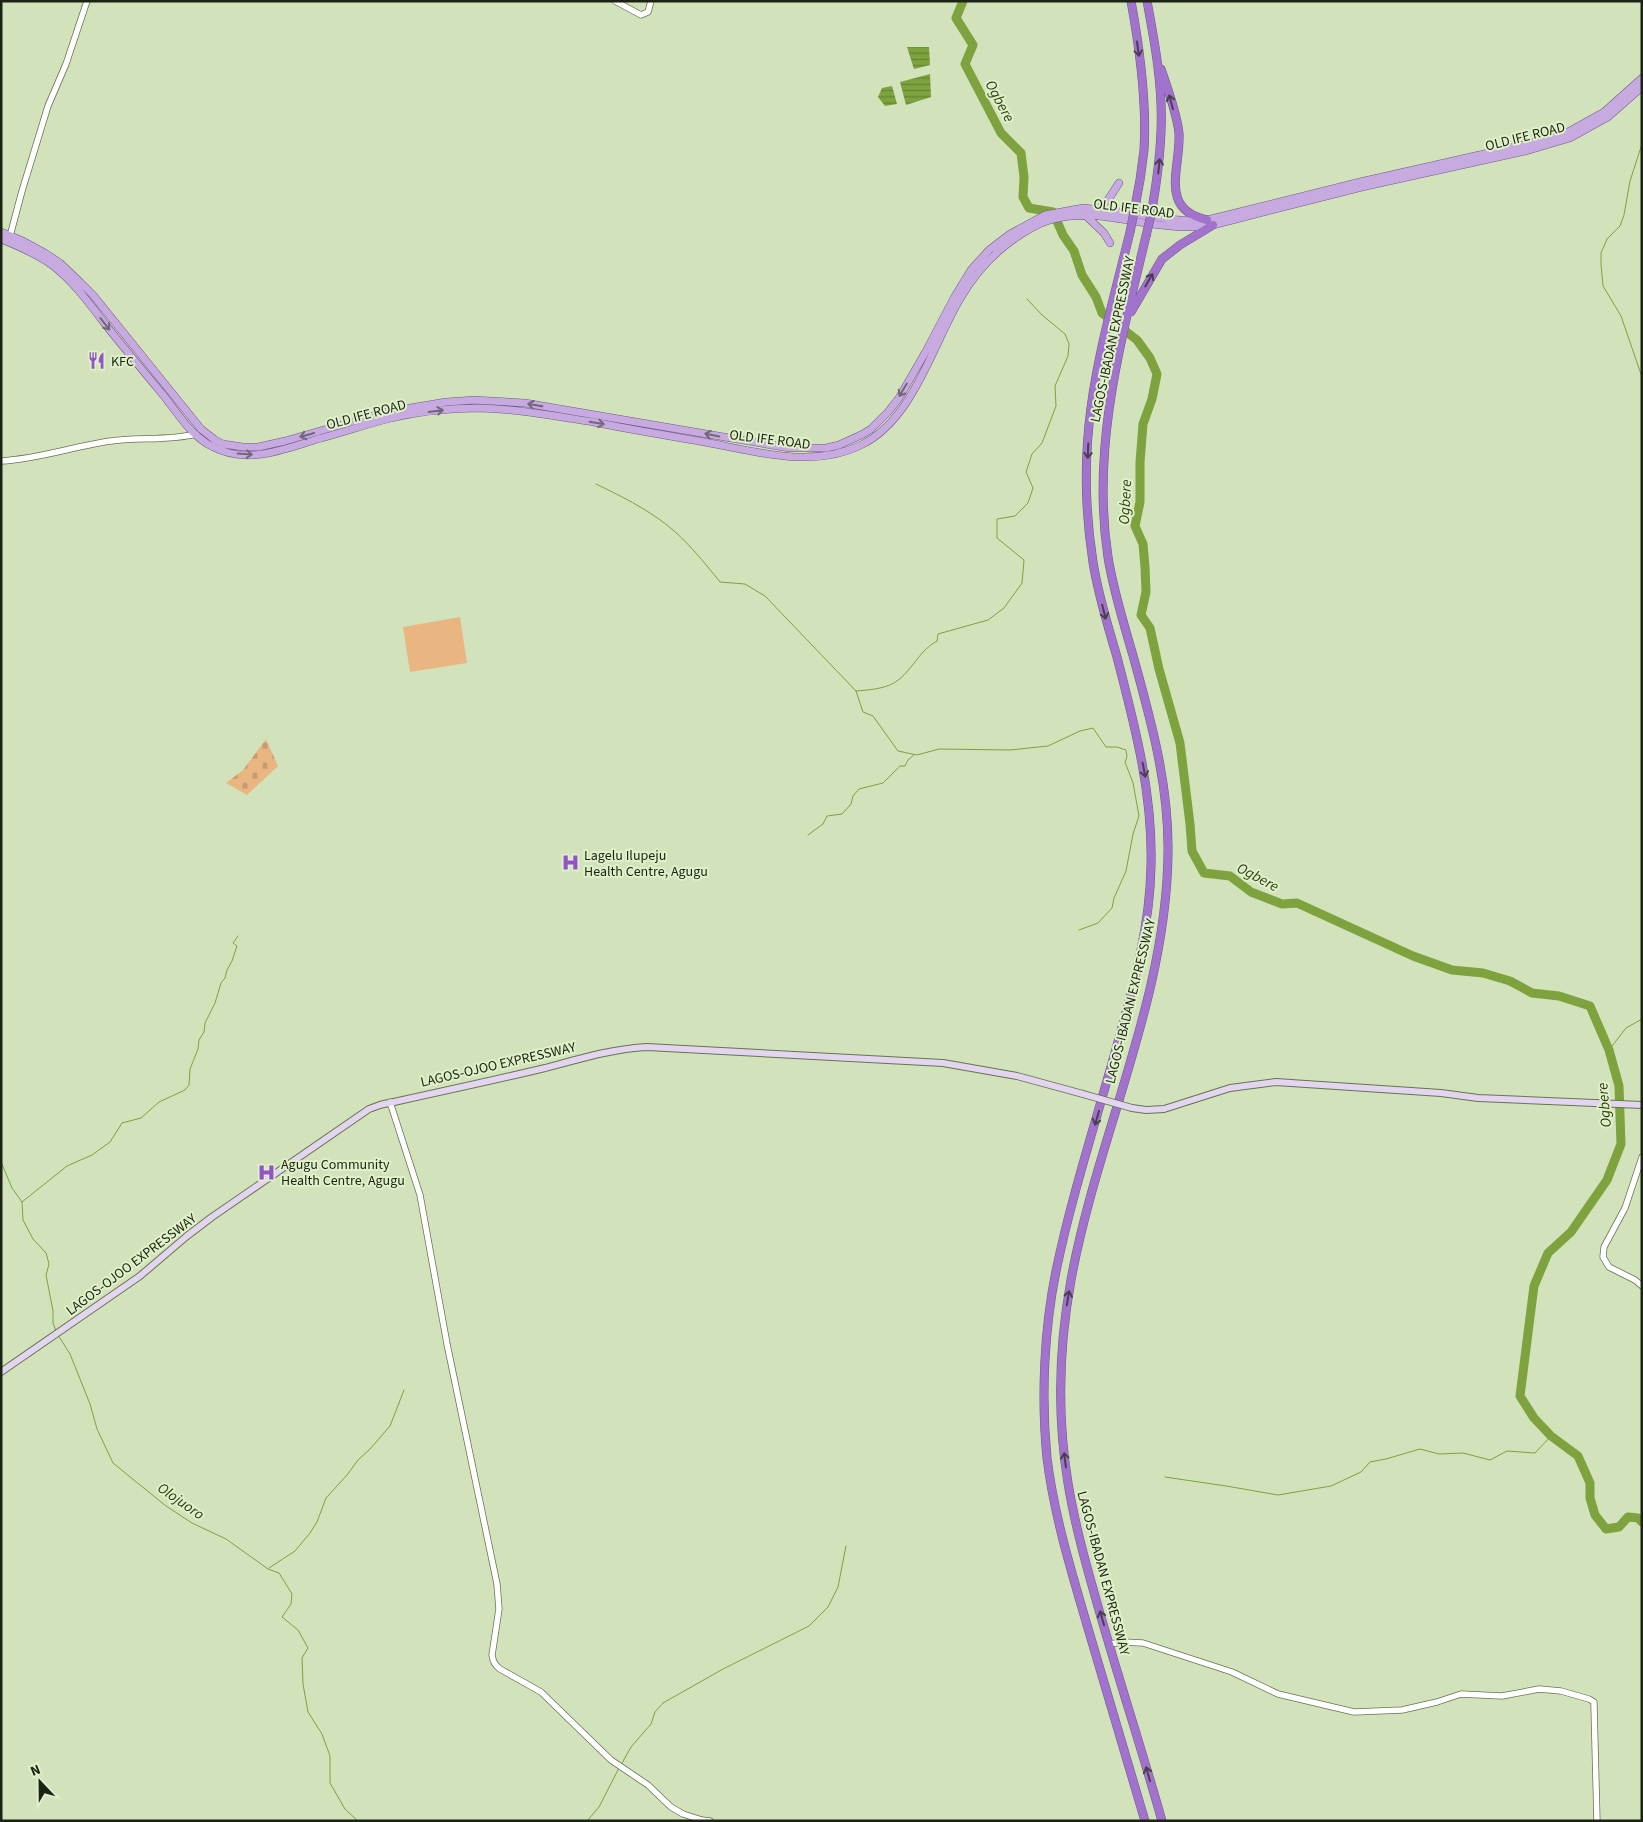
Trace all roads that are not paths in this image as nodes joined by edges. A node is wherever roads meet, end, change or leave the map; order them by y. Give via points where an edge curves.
1 (87, 1) edge
2 (615, 1) edge
3 (651, 1) edge
4 (1131, 1) edge
5 (1147, 1) edge
6 (1156, 57) junction
7 (1642, 78) edge
8 (1642, 87) edge
9 (1376, 181) junction
10 (1119, 183) dead end
11 (1097, 209) junction
12 (1063, 214) junction
13 (1084, 214) junction
14 (1210, 223) junction
15 (1, 232) edge
16 (10, 236) junction
17 (1, 239) edge
18 (1110, 243) dead end
19 (90, 297) junction
20 (1126, 322) junction
21 (923, 365) junction
22 (582, 412) junction
23 (580, 420) junction
24 (196, 434) junction
25 (1, 460) edge
26 (390, 1102) junction
27 (1642, 1105) edge
28 (1642, 1157) edge
29 (1642, 1286) edge
30 (1, 1372) edge
31 (1109, 1644) junction
32 (710, 1821) edge
33 (1144, 1821) edge
34 (1162, 1821) edge
35 (1597, 1821) edge

1 - 16 street via 48,106
2 - 3 street via 641,15 648,12
4 -> 33 highway, LAGOS-IBADAN EXPRESSWAY, bridge via 1145,113 1144,151 1130,232 1092,404 1087,487 1098,587 1146,781 1151,834 1150,887 1142,948 1132,990 1056,1270 1047,1336 1044,1398 1047,1454 1059,1526
5 - 6 highway, LAGOS-IBADAN EXPRESSWAY
14 -> 6 highway via 1192,216 1177,199 1174,189 1179,131
20 -> 6 highway, LAGOS-IBADAN EXPRESSWAY, bridge via 1157,181 1162,129
7 - 9 main road, OLD IFE ROAD via 1594,119 1568,132
8 - 9 main road, OLD IFE ROAD via 1608,117 1570,138 1526,151
9 - 14 main road, OLD IFE ROAD
10 - 11 main road via 1108,200
11 - 12 main road, OLD IFE ROAD via 1083,208
11 - 14 main road, OLD IFE ROAD
12 - 13 main road, OLD IFE ROAD
12 - 21 main road, OLD IFE ROAD via 1046,218 1013,240 982,267 959,300
13 - 14 main road, OLD IFE ROAD via 1167,226 1192,227
13 - 18 main road
20 -> 14 highway via 1162,260
15 - 16 main road, OLD IFE ROAD
16 - 19 main road, OLD IFE ROAD via 60,263
17 - 19 main road, OLD IFE ROAD via 52,265
22 -> 19 main road, OLD IFE ROAD via 498,401 446,402 386,412 268,445 243,447 223,444 201,429
19 -> 24 main road, OLD IFE ROAD via 138,365
31 -> 20 highway, LAGOS-IBADAN EXPRESSWAY via 1074,1514 1064,1456 1061,1399 1064,1332 1072,1277 1084,1222 1144,1007 1167,891 1165,794 1153,731 1114,587 1103,501 1104,444
21 -> 22 main road, OLD IFE ROAD via 871,429 826,448 789,448
23 -> 21 main road, OLD IFE ROAD via 773,455 821,457 858,447 878,434 901,409
22 - 23 main road
24 -> 23 main road, OLD IFE ROAD via 221,450 260,455 387,419 447,409 498,409
24 - 25 street via 122,439
26 - 27 main road, LAGOS-OJOO EXPRESSWAY, bridge via 597,1054 646,1047 943,1063 1026,1078 1146,1110 1164,1109 1230,1088 1276,1082 1478,1098
26 - 30 main road, LAGOS-OJOO EXPRESSWAY via 369,1109 236,1201 132,1282
26 - 32 street via 420,1195 447,1344 499,1591 492,1660 495,1666 541,1692 620,1767 648,1784 677,1811
28 - 29 street via 1625,1208 1604,1247 1603,1257 1609,1267
34 -> 31 highway, LAGOS-IBADAN EXPRESSWAY
31 - 35 street via 1143,1643 1232,1672 1278,1694 1354,1712 1402,1710 1461,1694 1502,1696 1540,1689 1589,1699 1594,1702

